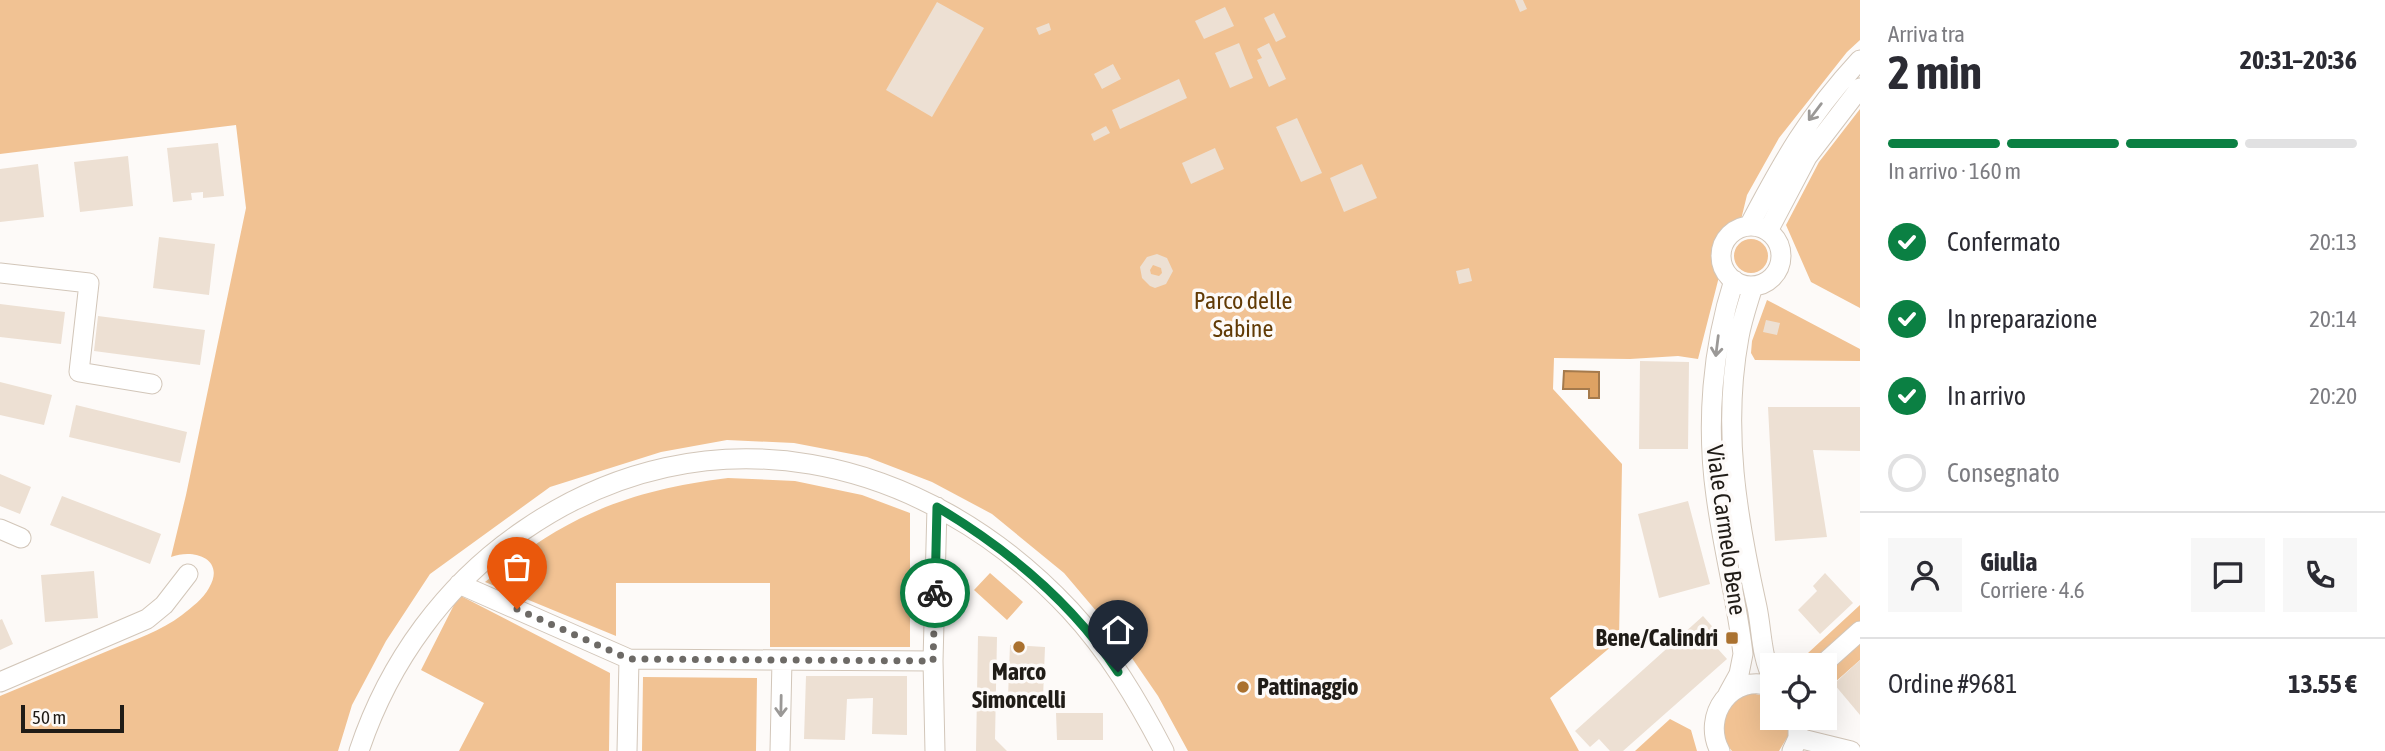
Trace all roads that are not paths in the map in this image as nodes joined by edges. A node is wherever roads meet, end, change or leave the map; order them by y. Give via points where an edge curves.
1 (1860, 60) edge
2 (1860, 88) edge
3 (1749, 226) junction
4 (1768, 231) junction
5 (0, 274) edge
6 (1743, 283) junction
7 (152, 384) dead end
8 (937, 507) junction
9 (0, 529) edge
10 (21, 538) dead end
11 (188, 574) dead end
12 (459, 584) junction
13 (1860, 631) edge
14 (1764, 653) edge
15 (1835, 653) edge
16 (629, 659) junction
17 (782, 660) junction
18 (933, 661) junction
19 (0, 682) edge
20 (1760, 685) edge
21 (1728, 694) junction
22 (1795, 744) edge
23 (359, 751) edge
24 (627, 751) edge
25 (780, 751) edge
26 (935, 751) edge
27 (1164, 751) edge
28 (1720, 751) edge
29 (1851, 751) edge

1 -> 3 street via 1803,128
2 - 4 street via 1803,164
3 - 4 street
3 - 6 street via 1735,230 1723,245 1722,265
4 - 6 street via 1779,244 1780,262 1771,278
5 - 7 street via 89,283 79,372
6 - 14 street, Viale Carmelo Bene via 1731,452 1740,530
6 -> 21 street, Viale Carmelo Bene via 1722,318 1712,421 1716,496 1743,654
8 - 12 street via 874,480 811,464 755,458 688,463 604,487 545,515
8 - 18 street
8 - 27 street via 986,537 1072,612 1115,667
9 - 10 street
11 - 19 street via 164,606 147,619
12 - 16 street
12 - 23 street via 396,669
13 - 15 street
16 - 17 street
16 - 24 street
17 - 18 street
17 -> 25 street
18 - 26 street
20 - 21 street via 1739,687
21 - 28 street, Viale Carmelo Bene via 1714,716
22 - 29 street

